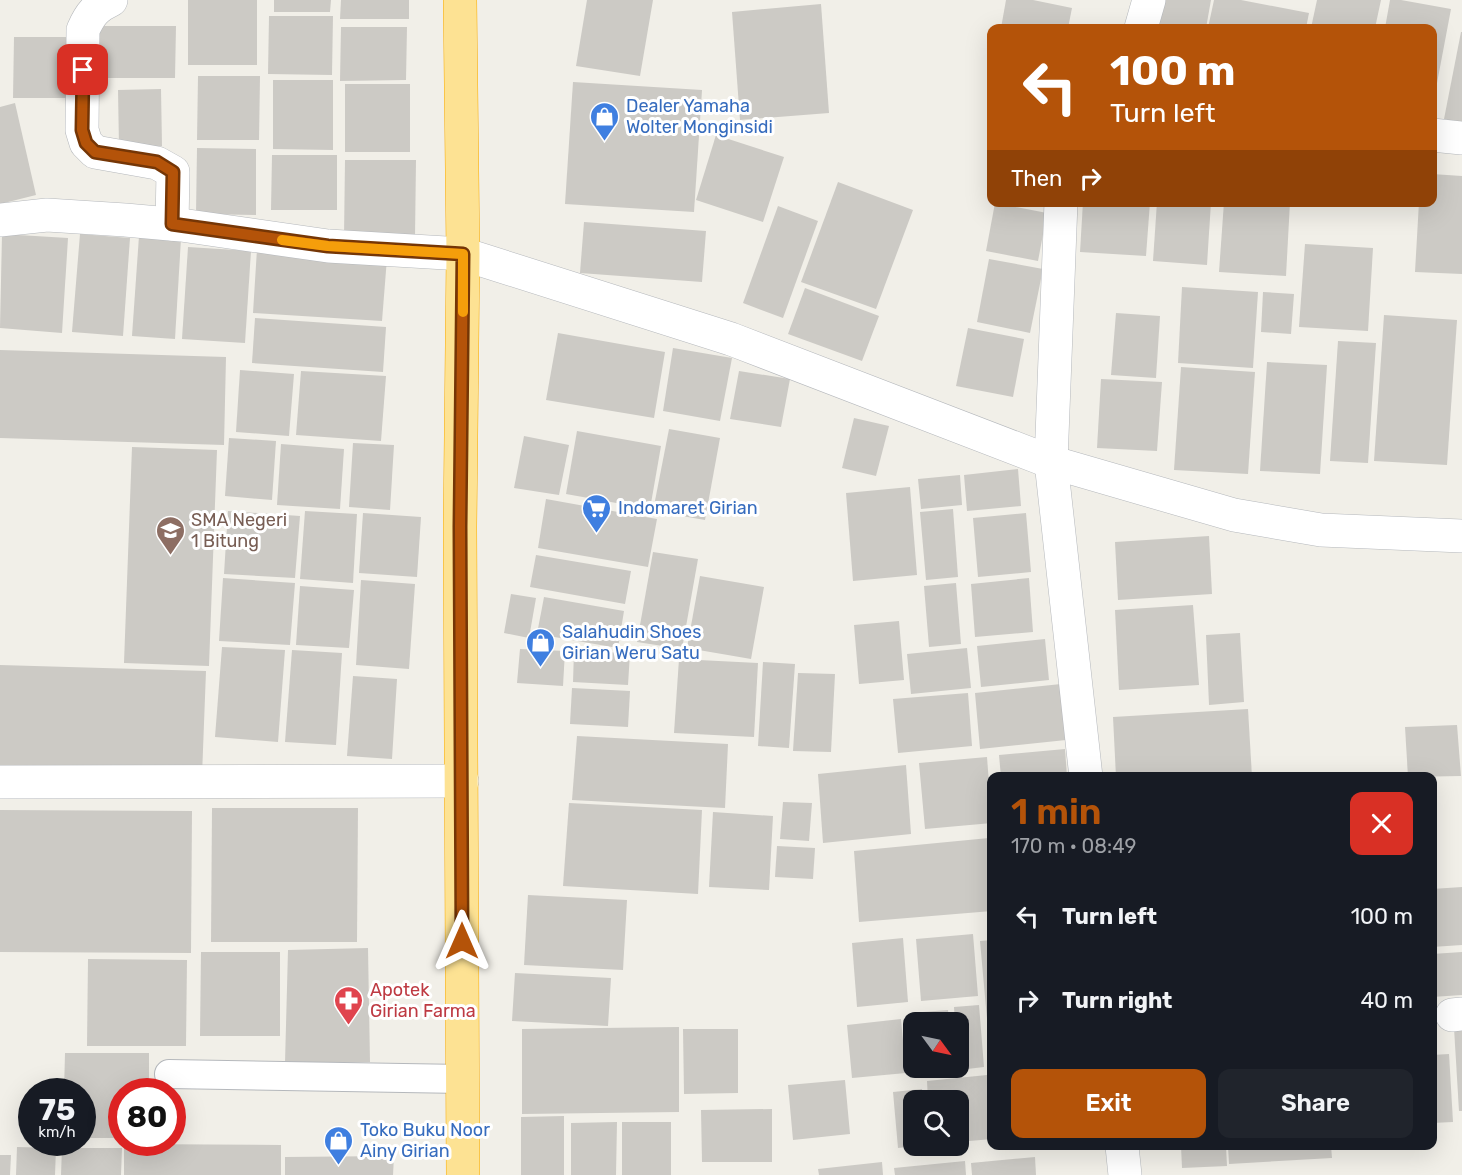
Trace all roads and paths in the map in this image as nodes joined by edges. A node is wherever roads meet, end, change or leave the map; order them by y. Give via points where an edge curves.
1 (111, 0) edge
2 (460, 0) edge
3 (1149, 0) edge
4 (1142, 24) edge
5 (1437, 136) edge
6 (1462, 138) edge
7 (1061, 207) edge
8 (0, 220) edge
9 (172, 224) junction
10 (463, 254) junction
11 (1051, 462) junction
12 (1462, 537) edge
13 (1085, 772) edge
14 (462, 781) junction
15 (0, 782) edge
16 (169, 1074) dead end
17 (463, 1079) junction
18 (1122, 1150) edge
19 (464, 1175) edge
20 (1125, 1175) edge

1 - 9 street via 96,8 83,30 82,130 86,143 95,152 157,162 173,172
2 - 10 highway
3 - 4 street
5 - 6 street
7 - 11 street
8 - 9 street via 46,215
9 - 10 street via 328,246
10 - 11 street via 731,339
10 - 14 highway
11 - 12 street via 1234,515 1321,530
11 - 13 street
14 - 15 street
14 - 17 highway
16 - 17 lane
17 - 19 highway
18 - 20 street

